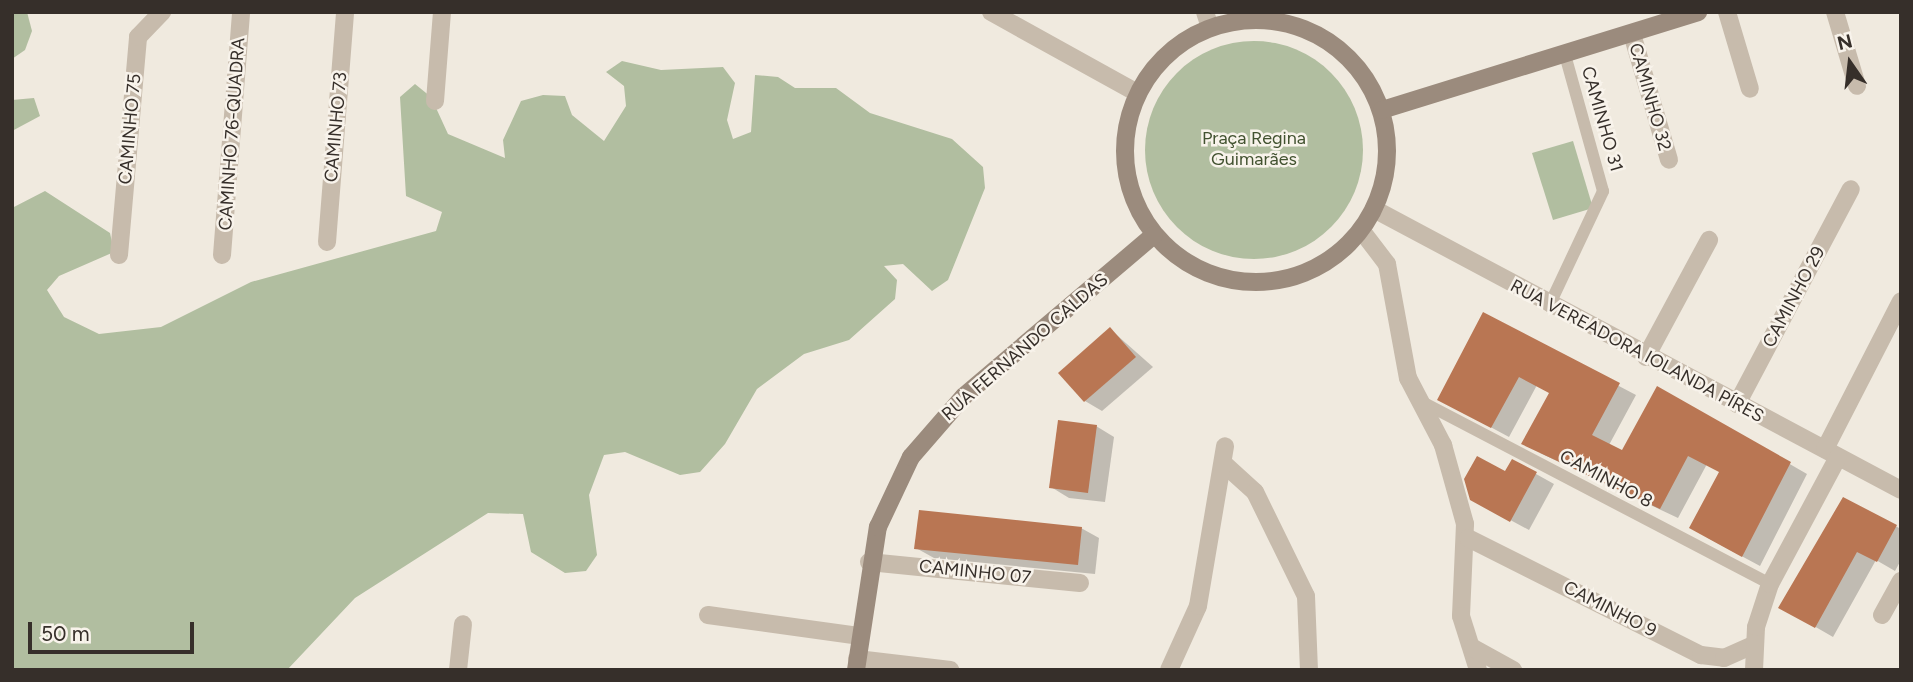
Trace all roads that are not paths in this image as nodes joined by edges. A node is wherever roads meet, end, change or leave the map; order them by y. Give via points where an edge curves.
1 (162, 12) edge
2 (241, 12) edge
3 (345, 12) edge
4 (442, 12) edge
5 (991, 12) edge
6 (1698, 12) edge
7 (1727, 12) edge
8 (1835, 12) edge
9 (1208, 20) edge
10 (1632, 34) junction
11 (1565, 55) junction
12 (1857, 86) dead end
13 (1750, 89) dead end
14 (1137, 93) junction
15 (435, 101) dead end
16 (1382, 110) junction
17 (1669, 160) dead end
18 (1851, 189) dead end
19 (1374, 209) junction
20 (1361, 230) junction
21 (1154, 235) junction
22 (1709, 240) dead end
23 (327, 242) dead end
24 (119, 255) dead end
25 (222, 256) dead end
26 (1901, 301) edge
27 (1549, 306) junction
28 (1646, 357) junction
29 (1426, 404) junction
30 (1737, 404) junction
31 (1831, 453) junction
32 (1901, 490) edge
33 (1468, 538) junction
34 (870, 562) junction
35 (1901, 580) edge
36 (1080, 583) dead end
37 (1770, 584) junction
38 (708, 615) dead end
39 (1882, 615) dead end
40 (463, 624) dead end
41 (859, 636) junction
42 (1753, 645) junction
43 (1473, 648) junction
44 (856, 664) edge
45 (458, 670) edge
46 (950, 670) edge
47 (1169, 670) edge
48 (1309, 670) edge
49 (1478, 670) edge
50 (1513, 670) edge
51 (1754, 670) edge

1 - 24 street, CAMINHO 75 via 138,37
2 - 25 street, CAMINHO 76-QUADRA
3 - 23 street, CAMINHO 73
4 - 15 street
5 - 14 street
6 - 10 street
7 - 13 street
8 - 12 street
9 - 14 street via 1168,53
9 - 16 street via 1276,21 1308,30 1351,60
10 - 11 street
10 - 17 street, CAMINHO 32
11 - 16 street
11 - 27 lane, CAMINHO 31 via 1603,191
14 - 21 street via 1128,118 1125,171
16 - 19 street via 1387,160
18 - 30 street, CAMINHO 29
19 - 20 street
19 - 27 street, RUA VEREADORA IOLANDA PÍRES
20 - 21 street via 1308,272 1264,281 1209,274
20 - 29 street via 1387,264 1408,378
21 - 34 street, RUA FERNANDO CALDAS via 933,428 890,492
22 - 28 street
26 - 31 street
27 - 28 street, RUA VEREADORA IOLANDA PÍRES
28 - 30 street, RUA VEREADORA IOLANDA PÍRES
29 - 33 street
29 - 37 lane, CAMINHO 8
30 - 31 street, RUA VEREADORA IOLANDA PÍRES
31 - 32 street, RUA VEREADORA IOLANDA PÍRES
31 - 37 street
33 - 42 street, CAMINHO 9 via 1701,656 1724,658
33 - 43 street via 1461,616
34 - 36 street, CAMINHO 07
34 - 41 street, RUA FERNANDO CALDAS
35 - 39 street
37 - 42 street
38 - 41 street
40 - 45 street
41 - 44 street, RUA FERNANDO CALDAS
42 - 51 street
43 - 49 street
43 - 50 street
44 - 46 street
47 - 48 street via 1198,606 1224,454 1255,492 1306,596

